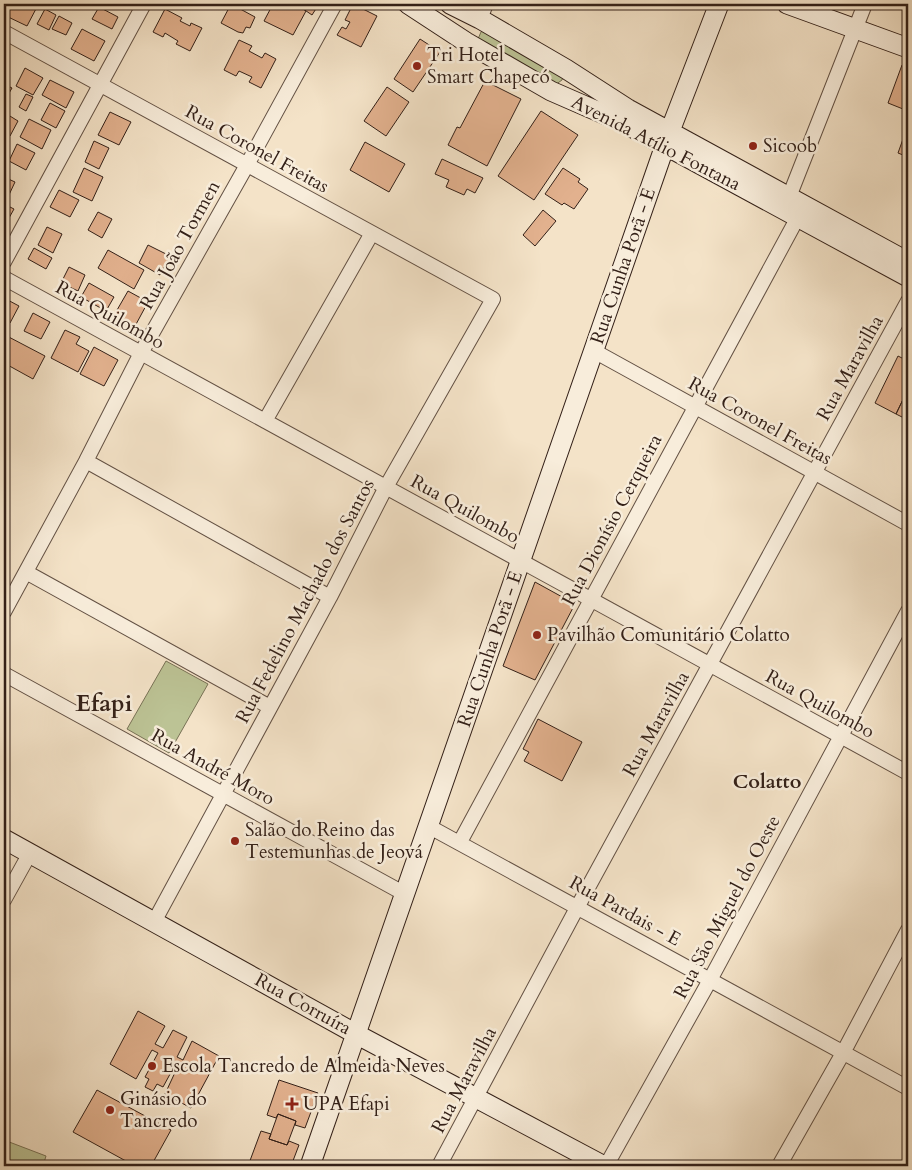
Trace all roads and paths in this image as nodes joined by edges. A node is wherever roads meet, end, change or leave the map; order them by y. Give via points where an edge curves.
1 (144, 4) edge
2 (335, 4) edge
3 (408, 4) edge
4 (450, 4) edge
5 (719, 4) edge
6 (787, 4) edge
7 (865, 4) edge
8 (483, 11) edge
9 (856, 29) junction
10 (4, 32) edge
11 (466, 42) junction
12 (908, 48) edge
13 (566, 70) junction
14 (100, 84) junction
15 (551, 92) junction
16 (668, 138) junction
17 (247, 165) junction
18 (789, 196) junction
19 (798, 216) junction
20 (372, 233) junction
21 (4, 262) edge
22 (908, 262) edge
23 (908, 277) edge
24 (4, 278) edge
25 (493, 299) joint
26 (908, 301) edge
27 (594, 351) junction
28 (141, 353) junction
29 (695, 406) junction
30 (265, 421) junction
31 (86, 461) junction
32 (815, 472) junction
33 (386, 487) junction
34 (908, 524) edge
35 (521, 560) junction
36 (26, 572) junction
37 (8, 595) edge
38 (330, 597) junction
39 (591, 599) junction
40 (908, 611) edge
41 (4, 612) edge
42 (710, 664) junction
43 (4, 674) edge
44 (270, 708) junction
45 (841, 736) junction
46 (908, 773) edge
47 (224, 794) junction
48 (428, 826) junction
49 (4, 839) edge
50 (460, 842) junction
51 (30, 853) junction
52 (405, 894) junction
53 (4, 900) edge
54 (578, 906) junction
55 (154, 922) junction
56 (908, 930) edge
57 (710, 980) junction
58 (356, 1034) junction
59 (843, 1053) junction
60 (908, 1088) edge
61 (476, 1097) junction
62 (310, 1166) edge
63 (439, 1166) edge
64 (605, 1166) edge
65 (779, 1166) edge

1 - 14 street
2 - 17 street, Rua João Tormen
3 - 11 street, Avenida Atílio Fontana
4 - 8 street, Avenida Atílio Fontana
5 - 16 street, Rua Cunha Porã - E
6 - 9 street
7 - 9 street
8 - 11 street via 468,28
8 - 13 street, Avenida Atílio Fontana
9 - 12 street
9 - 18 street
10 - 14 street, Rua Coronel Freitas
11 - 15 street, Avenida Atílio Fontana
13 - 15 street via 564,84
13 - 16 street, Avenida Atílio Fontana
14 - 17 street, Rua Coronel Freitas
14 - 21 street
15 - 16 street, Avenida Atílio Fontana
16 - 18 street, Avenida Atílio Fontana
16 - 19 street, Avenida Atílio Fontana
16 - 27 street, Rua Cunha Porã - E
17 - 20 street, Rua Coronel Freitas
17 - 28 street, Rua João Tormen
18 - 22 street, Avenida Atílio Fontana
19 - 23 street, Avenida Atílio Fontana
19 - 29 street, Rua Dionísio Cerqueira
20 - 25 street, Rua Coronel Freitas
20 - 30 street
24 - 28 street, Rua Quilombo
25 - 33 street, Rua Fedelino Machado dos Santos
26 - 32 street, Rua Maravilha
27 - 29 street, Rua Coronel Freitas
27 - 35 street, Rua Cunha Porã - E
28 - 30 street, Rua Quilombo
28 - 31 street, Rua João Tormen
29 - 32 street, Rua Coronel Freitas
29 - 39 street, Rua Dionísio Cerqueira
30 - 33 street, Rua Quilombo
31 - 36 street, Rua João Tormen
31 - 38 street
32 - 34 street, Rua Coronel Freitas
32 - 42 street, Rua Maravilha
33 - 35 street, Rua Quilombo
33 - 38 street, Rua Fedelino Machado dos Santos
35 - 39 street, Rua Quilombo
35 - 48 street, Rua Cunha Porã - E
36 - 37 street, Rua João Tormen
36 - 44 street
37 - 41 street, Rua João Tormen
38 - 44 street, Rua Fedelino Machado dos Santos
39 - 42 street, Rua Quilombo
39 - 50 street, Rua Dionísio Cerqueira
40 - 45 street, Rua São Miguel do Oeste
42 - 45 street, Rua Quilombo
42 - 54 street, Rua Maravilha
43 - 47 street, Rua André Moro
44 - 47 street, Rua Fedelino Machado dos Santos
45 - 46 street, Rua Quilombo
45 - 57 street, Rua São Miguel do Oeste
47 - 52 street, Rua André Moro
47 - 55 street, Rua Fedelino Machado dos Santos
48 - 50 street, Rua Pardais - E
48 - 52 street, Rua Cunha Porã - E
49 - 51 street, Rua Corruíra
50 - 54 street, Rua Pardais - E
51 - 53 street
51 - 55 street, Rua Corruíra
52 - 58 street, Rua Cunha Porã - E
54 - 57 street, Rua Pardais - E
54 - 61 street, Rua Maravilha
55 - 58 street, Rua Corruíra
56 - 59 street
57 - 59 street, Rua Pardais - E
57 - 64 street, Rua São Miguel do Oeste
58 - 61 street, Rua Corruíra
58 - 62 street, Rua Cunha Porã - E
59 - 60 street, Rua Pardais - E
59 - 65 street
61 - 63 street, Rua Maravilha
61 - 64 street, Rua Corruíra

